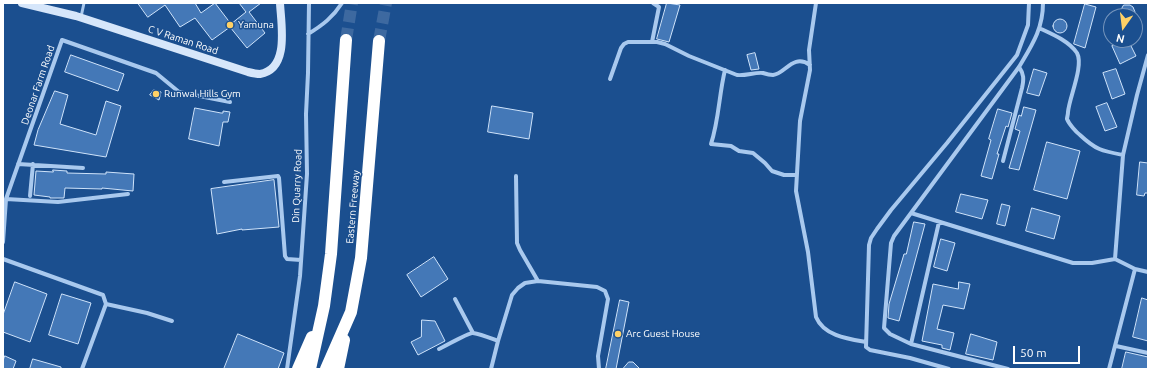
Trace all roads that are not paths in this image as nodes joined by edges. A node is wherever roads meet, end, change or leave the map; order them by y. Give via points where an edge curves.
1 (22, 3) edge
2 (84, 3) edge
3 (280, 3) edge
4 (309, 3) edge
5 (342, 3) edge
6 (653, 3) edge
7 (816, 3) edge
8 (1029, 3) edge
9 (1043, 3) edge
10 (80, 17) junction
11 (1039, 28) junction
12 (308, 34) junction
13 (346, 40) tunnel mouth
14 (379, 41) tunnel mouth
15 (652, 42) junction
16 (1148, 55) edge
17 (810, 65) junction
18 (1019, 66) junction
19 (725, 70) junction
20 (610, 79) dead end
21 (230, 102) dead end
22 (1124, 155) junction
23 (1003, 160) dead end
24 (18, 164) junction
25 (33, 164) junction
26 (83, 168) dead end
27 (796, 175) junction
28 (516, 176) dead end
29 (224, 182) dead end
30 (128, 194) dead end
31 (30, 196) dead end
32 (6, 199) junction
33 (911, 213) junction
34 (939, 222) junction
35 (3, 242) edge
36 (3, 259) edge
37 (1115, 259) junction
38 (301, 260) junction
39 (1135, 269) junction
40 (1148, 272) edge
41 (538, 281) junction
42 (455, 299) dead end
43 (106, 304) junction
44 (324, 306) junction
45 (351, 312) junction
46 (172, 321) dead end
47 (473, 333) junction
48 (498, 341) junction
49 (866, 342) junction
50 (911, 344) junction
51 (1116, 346) junction
52 (439, 349) dead end
53 (1148, 354) edge
54 (82, 369) edge
55 (287, 369) edge
56 (298, 369) edge
57 (310, 369) edge
58 (326, 369) edge
59 (338, 369) edge
60 (490, 369) edge
61 (599, 369) edge
62 (949, 369) edge
63 (1008, 369) edge
64 (1109, 369) edge

1 - 10 street, C V Raman Road
2 - 10 lane
3 - 10 street, C V Raman Road via 282,48 279,59 271,69 260,74
4 - 12 street, Din Quarry Road
5 - 12 street via 336,14
6 - 15 street via 659,7
7 - 17 street via 809,50
8 - 49 street via 1028,25 1017,55 871,238 868,245
9 - 11 street
11 - 18 street
11 - 22 street via 1056,36 1077,54 1079,60 1067,118 1093,147 1104,152
12 - 38 street, Din Quarry Road via 307,174
13 - 44 highway, Eastern Freeway via 335,205
14 - 45 highway, Eastern Freeway via 360,258
15 - 19 street via 665,44
15 - 20 street via 634,41 624,44
16 - 22 street
17 - 19 street via 799,61 772,75 742,75
17 - 27 street via 800,121
18 - 23 street via 1024,79
18 - 33 street
19 - 27 street via 711,144 731,146 739,151 753,153 772,171
21 - 24 street, Deonar Farm Road via 179,92 156,73 62,40
22 - 37 street
24 - 25 street
24 - 32 street, Deonar Farm Road
25 - 26 street
25 - 31 street
27 - 49 street via 796,191 808,252 816,317 820,325 830,332
28 - 41 street via 517,243
29 - 38 street via 278,176 280,178 285,256 287,259
30 - 32 street via 58,202
32 - 35 street, Deonar Farm Road
33 - 34 street
33 - 50 street via 891,243 884,328 890,334
34 - 37 street via 1073,263
34 - 50 street
36 - 43 street via 103,294
37 - 39 street
38 - 55 street, Din Quarry Road
39 - 40 street
39 - 51 street
41 - 48 street via 525,283 512,295
41 - 61 street via 597,287 605,291 608,299 598,356
42 - 47 street
43 - 46 street
43 - 54 street
44 - 56 highway
44 - 57 highway, Eastern Freeway
45 - 58 highway, Eastern Freeway
45 - 59 highway
47 - 48 street
47 - 52 street via 468,333
48 - 60 street
49 - 62 street via 866,347 870,350
50 - 63 street
51 - 53 street
51 - 64 street

